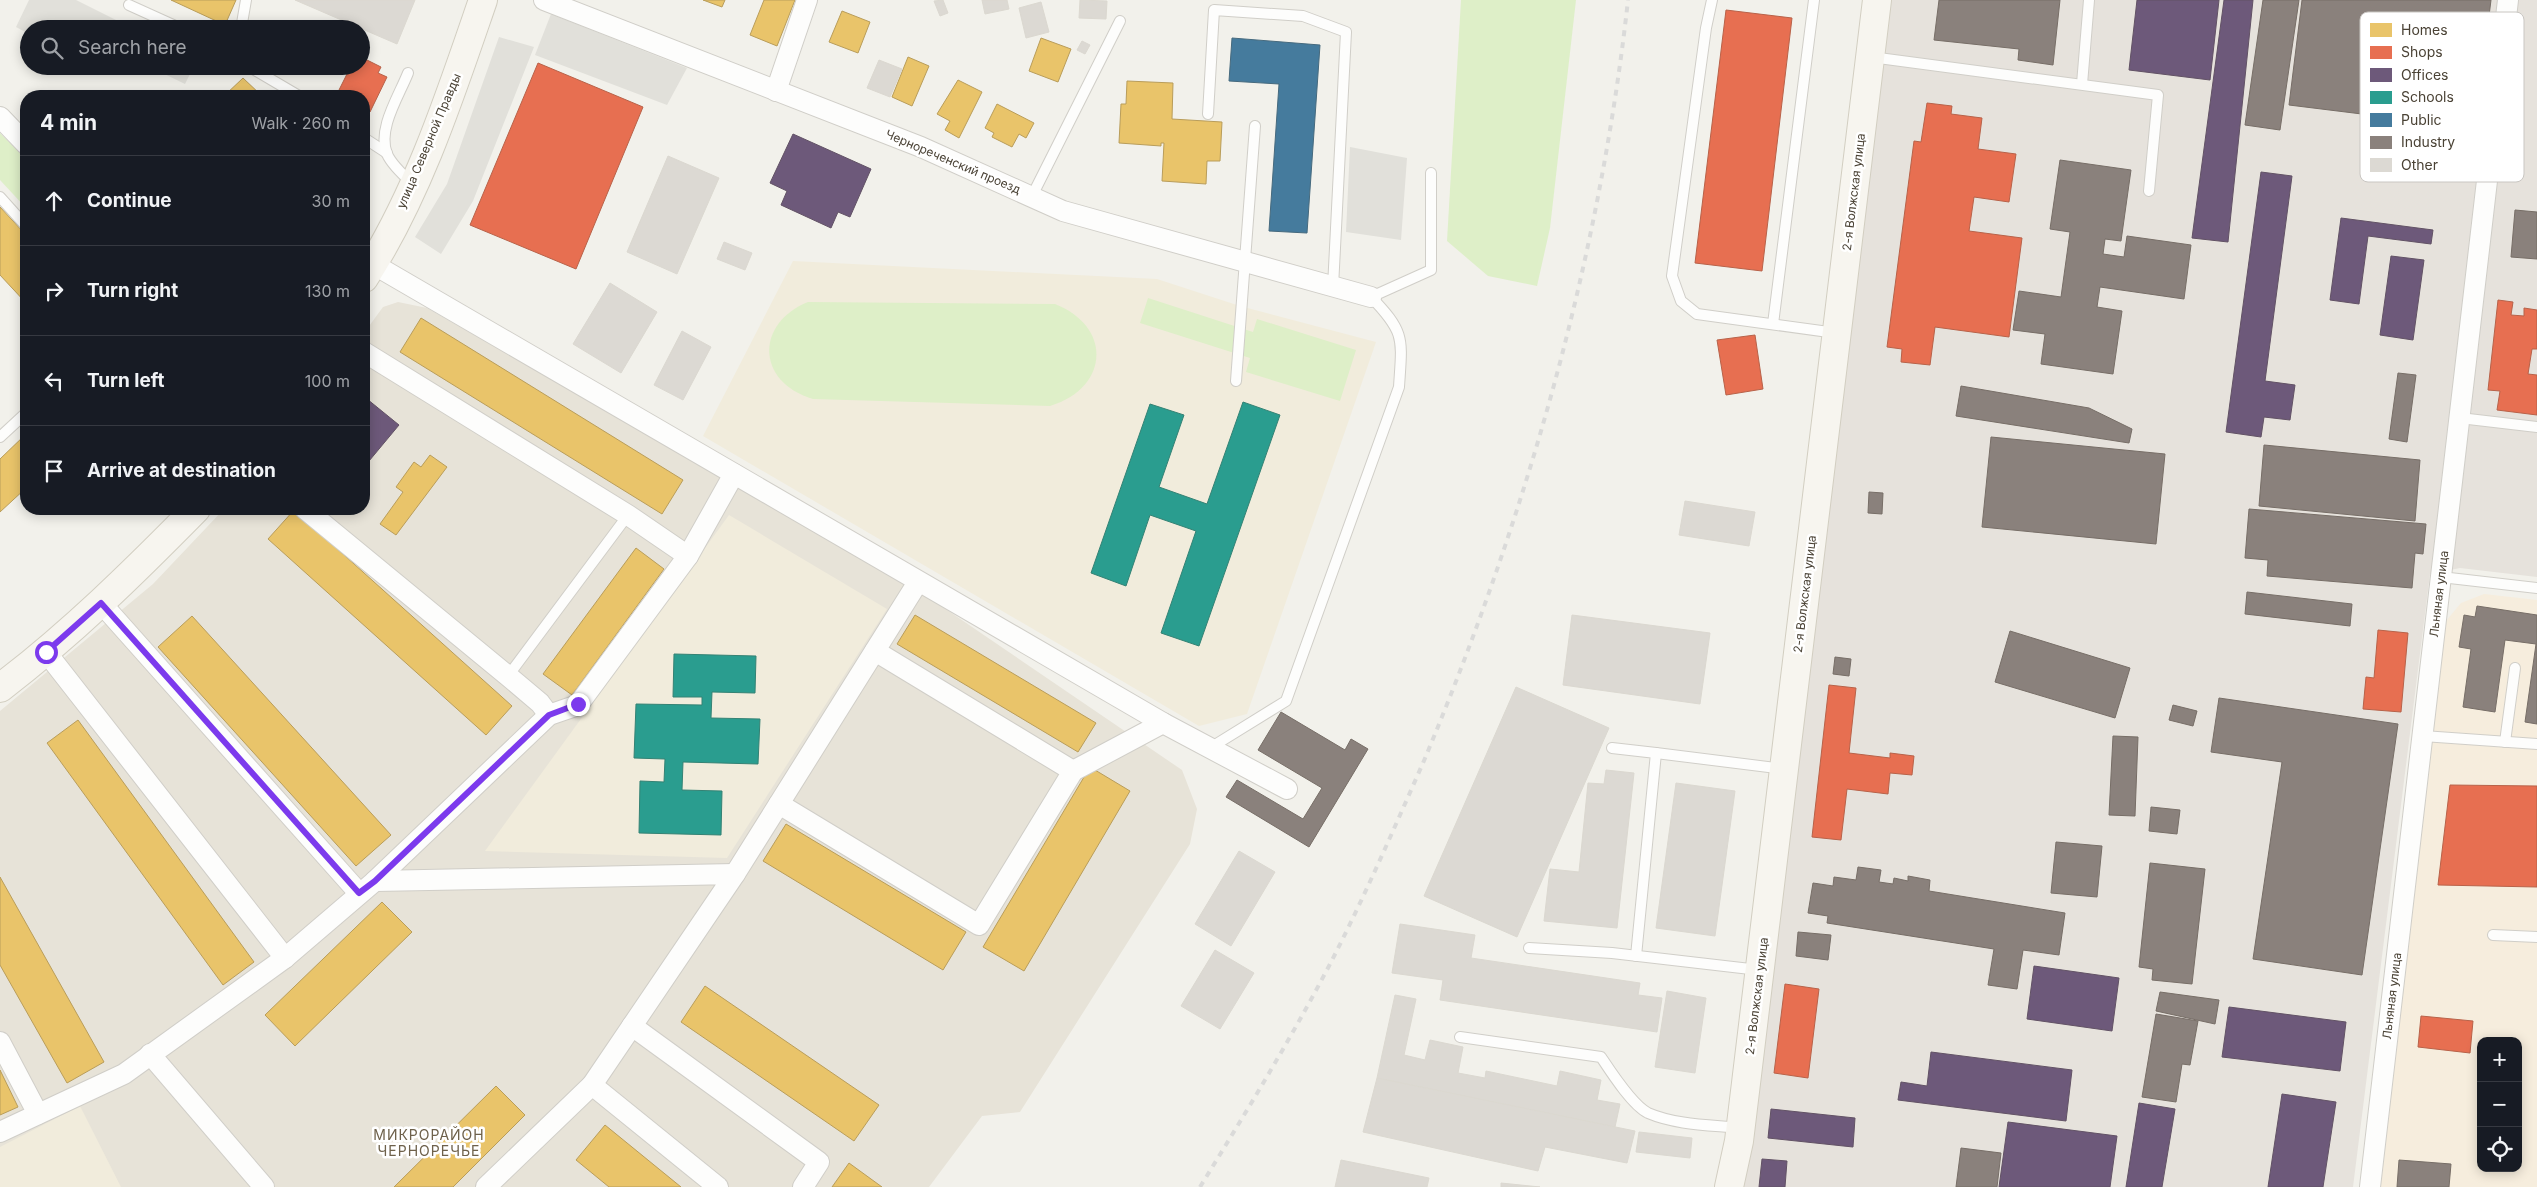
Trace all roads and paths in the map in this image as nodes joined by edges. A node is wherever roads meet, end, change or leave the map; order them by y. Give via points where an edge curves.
1 (246, 0) edge
2 (483, 0) edge
3 (544, 0) edge
4 (807, 0) edge
5 (1712, 0) edge
6 (1814, 0) edge
7 (1877, 0) edge
8 (2089, 0) edge
9 (129, 5) dead end
10 (162, 20) edge
11 (243, 20) edge
12 (1120, 21) dead end
13 (1870, 57) junction
14 (408, 73) dead end
15 (263, 75) edge
16 (2082, 84) junction
17 (289, 90) edge
18 (776, 91) junction
19 (1208, 114) dead end
20 (0, 117) edge
21 (1254, 126) dead end
22 (20, 138) edge
23 (370, 142) edge
24 (387, 153) junction
25 (1432, 174) dead end
26 (2487, 182) edge
27 (413, 184) junction
28 (2149, 191) dead end
29 (1032, 196) junction
30 (0, 197) edge
31 (20, 219) edge
32 (1244, 262) junction
33 (370, 267) edge
34 (370, 272) edge
35 (1333, 287) junction
36 (1371, 298) junction
37 (1772, 324) junction
38 (1837, 333) junction
39 (370, 356) edge
40 (1236, 381) dead end
41 (2460, 418) junction
42 (20, 419) edge
43 (2537, 427) edge
44 (0, 437) edge
45 (734, 474) junction
46 (190, 515) edge
47 (312, 515) edge
48 (628, 515) junction
49 (688, 556) junction
50 (2441, 577) junction
51 (918, 582) junction
52 (2537, 588) edge
53 (101, 603) junction
54 (875, 651) junction
55 (46, 652) junction
56 (2515, 668) dead end
57 (508, 676) junction
58 (4, 679) edge
59 (549, 715) junction
60 (1163, 723) junction
61 (2423, 736) junction
62 (2505, 742) junction
63 (2537, 744) edge
64 (1210, 748) junction
65 (1612, 748) dead end
66 (1656, 753) junction
67 (1784, 769) junction
68 (1072, 771) junction
69 (1286, 789) dead end
70 (779, 804) junction
71 (736, 874) junction
72 (367, 887) junction
73 (2493, 935) dead end
74 (2537, 937) edge
75 (1529, 948) dead end
76 (1636, 956) junction
77 (285, 958) junction
78 (1760, 970) junction
79 (632, 1026) junction
80 (1460, 1037) dead end
81 (0, 1042) edge
82 (150, 1054) junction
83 (592, 1085) junction
84 (38, 1114) junction
85 (1740, 1128) junction
86 (0, 1132) edge
87 (264, 1187) edge
88 (486, 1187) edge
89 (718, 1187) edge
90 (803, 1187) edge
91 (1729, 1187) edge
92 (2370, 1187) edge

1 - 11 lane
2 - 27 street, улица Северной Правды via 446,106
3 - 18 street, Чернореченский проезд
4 - 18 street
5 - 37 lane via 1672,276 1681,301 1697,314
6 - 37 lane
7 - 13 street, 2-я Волжская улица
8 - 16 lane
9 - 10 lane
12 - 29 lane
13 - 16 lane
13 - 38 street, 2-я Волжская улица
14 - 24 lane via 384,133
15 - 17 lane
16 - 28 lane via 2158,95
18 - 29 street, Чернореченский проезд via 921,147
19 - 35 lane via 1214,10 1303,16 1346,32
20 - 22 street
21 - 32 lane
23 - 24 lane
24 - 27 lane
25 - 36 lane via 1431,270
26 - 41 street, Льняная улица
27 - 33 street, улица Северной Правды
29 - 32 street, Чернореченский проезд via 1063,211
30 - 31 lane
32 - 35 street, Чернореченский проезд
32 - 40 lane
34 - 45 street
35 - 36 street, Чернореченский проезд
36 - 64 lane via 1391,318 1402,342 1396,396 1286,701
37 - 38 lane
38 - 67 street, 2-я Волжская улица
39 - 48 street
41 - 43 lane
41 - 50 street, Льняная улица
42 - 44 lane
45 - 49 street
45 - 51 street
46 - 53 street
47 - 57 street
48 - 49 street
48 - 57 lane
49 - 59 street via 578,704
50 - 52 lane
50 - 61 street, Льняная улица
51 - 54 street
51 - 60 street
53 - 55 street
53 - 72 street
54 - 68 street
54 - 70 street
55 - 58 street
55 - 77 street
56 - 62 lane
57 - 59 street
59 - 72 street
60 - 64 street
60 - 68 street
61 - 62 lane
61 - 92 street, Льняная улица
62 - 63 lane
64 - 69 street
65 - 66 lane
66 - 67 lane
66 - 76 lane
67 - 78 street, 2-я Волжская улица
68 - 70 street via 979,925
70 - 71 street
71 - 72 street
71 - 79 street
72 - 77 street
73 - 74 lane
75 - 76 lane
76 - 78 lane
77 - 82 street
78 - 85 street, 2-я Волжская улица
79 - 83 street
79 - 90 street via 819,1162
80 - 85 lane via 1602,1057 1618,1084 1647,1112 1686,1123
81 - 84 street
82 - 84 street via 124,1074
82 - 87 street
83 - 88 street
83 - 89 street
84 - 86 street
85 - 91 street, 2-я Волжская улица

